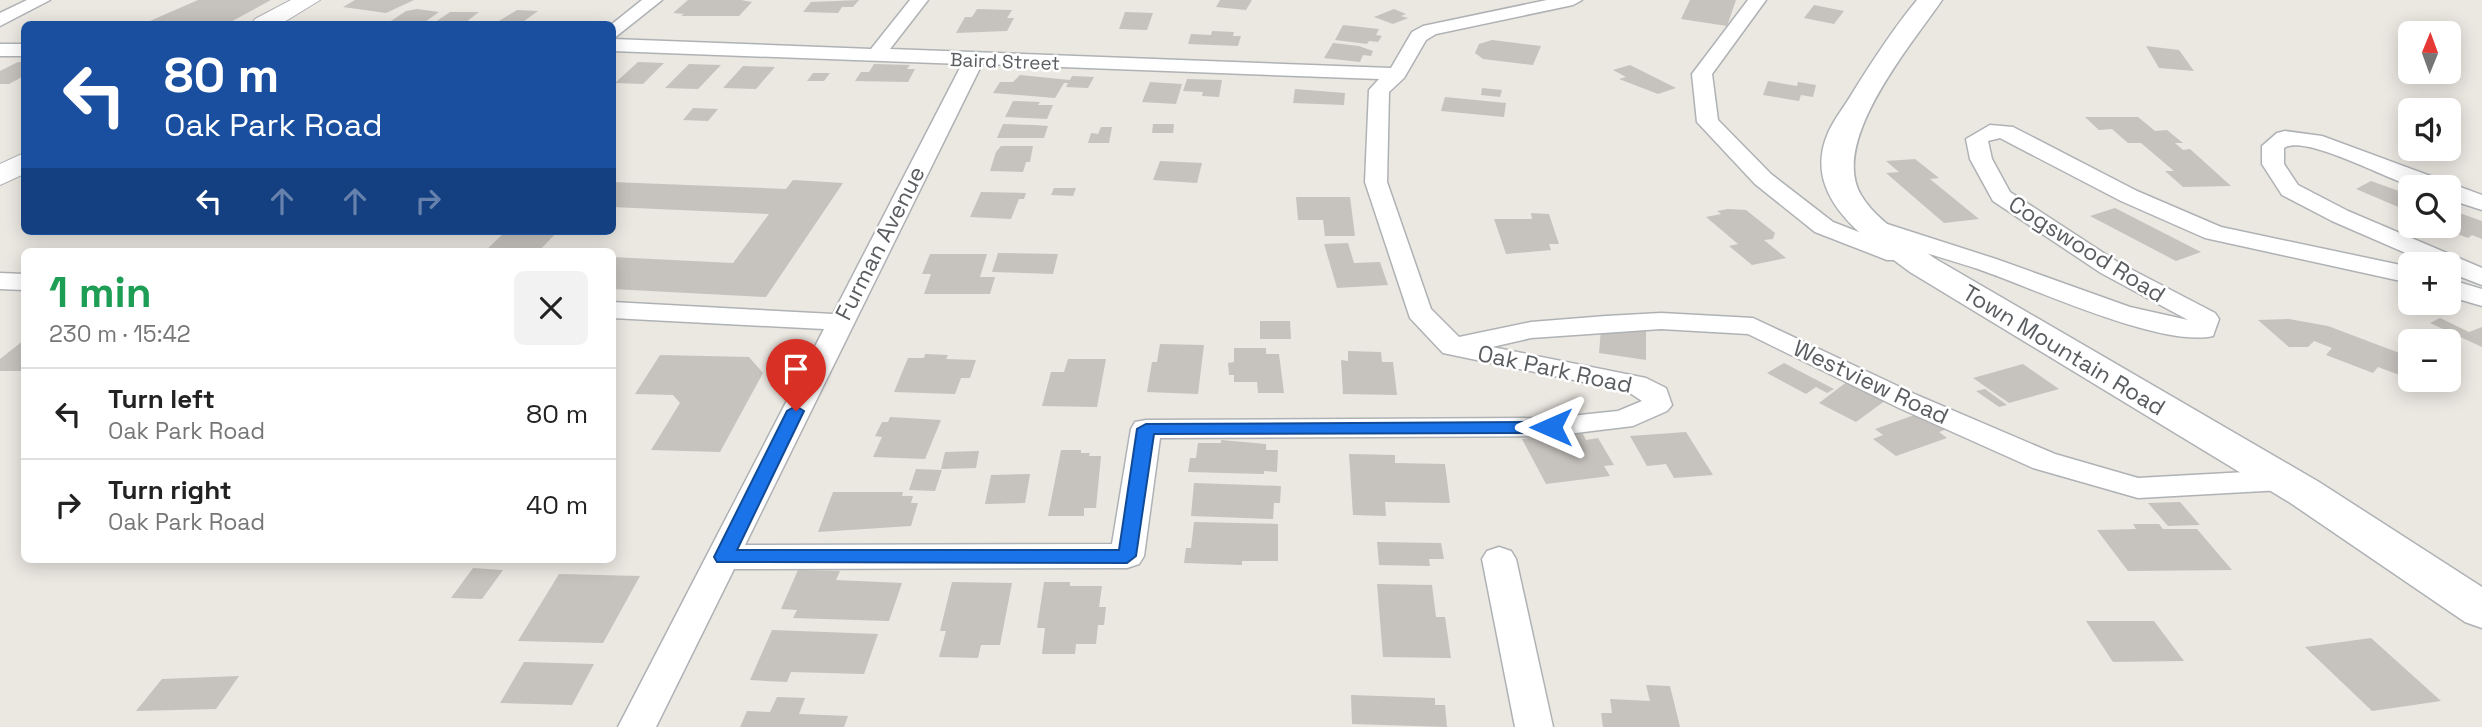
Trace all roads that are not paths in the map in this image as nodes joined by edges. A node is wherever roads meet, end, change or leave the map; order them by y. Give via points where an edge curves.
1 (41, 0) edge
2 (308, 0) edge
3 (653, 0) edge
4 (919, 0) edge
5 (1573, 0) edge
6 (1757, 0) edge
7 (1930, 0) edge
8 (0, 20) edge
9 (270, 21) edge
10 (616, 31) edge
11 (616, 45) edge
12 (0, 50) edge
13 (21, 50) edge
14 (875, 56) junction
15 (974, 60) junction
16 (1397, 74) junction
17 (21, 164) edge
18 (2405, 175) edge
19 (0, 176) edge
20 (2461, 196) edge
21 (2482, 204) edge
22 (1869, 225) junction
23 (1922, 265) junction
24 (2398, 272) edge
25 (2482, 277) edge
26 (0, 281) edge
27 (21, 282) edge
28 (2461, 291) edge
29 (2482, 298) edge
30 (616, 310) edge
31 (839, 322) junction
32 (1452, 347) junction
33 (2282, 480) junction
34 (724, 557) junction
35 (1499, 559) dead end
36 (2482, 610) edge
37 (637, 727) edge
38 (1534, 727) edge

1 - 8 street
2 - 9 street
3 - 10 street
4 - 14 street
5 - 16 street, Oak Park Road via 1430,30 1419,36
6 - 23 street via 1702,74 1708,122 1763,179 1824,227
7 - 22 main road, Town Mountain Road via 1903,33 1842,134 1838,179 1846,198
11 - 14 street, Baird Street
12 - 13 street
14 - 15 street, Baird Street
15 - 16 street, Baird Street
15 - 31 street, Furman Avenue
16 - 32 street, Oak Park Road via 1379,90 1376,182 1419,312
17 - 19 street
18 - 25 street via 2314,141 2285,138 2273,146 2273,164 2290,190
20 - 21 street
22 - 23 main road, Town Mountain Road
22 - 24 street, Cogswood Road via 2110,310 2170,327 2203,330 2206,320 2110,268 2001,196 1980,159 1977,139 1990,131 2005,132 2129,197 2214,233
23 - 33 main road, Town Mountain Road
26 - 27 street
28 - 29 street
30 - 31 street
31 - 34 street, Furman Avenue
32 - 33 street, Westview Road via 1531,330 1606,324 1661,321 1753,326 2044,461 2126,485
32 - 34 street, Oak Park Road via 1636,384 1656,394 1657,405 1623,420 1551,427 1146,429 1127,556
33 - 36 main road, Town Mountain Road
34 - 37 street, Furman Avenue
35 - 38 street

